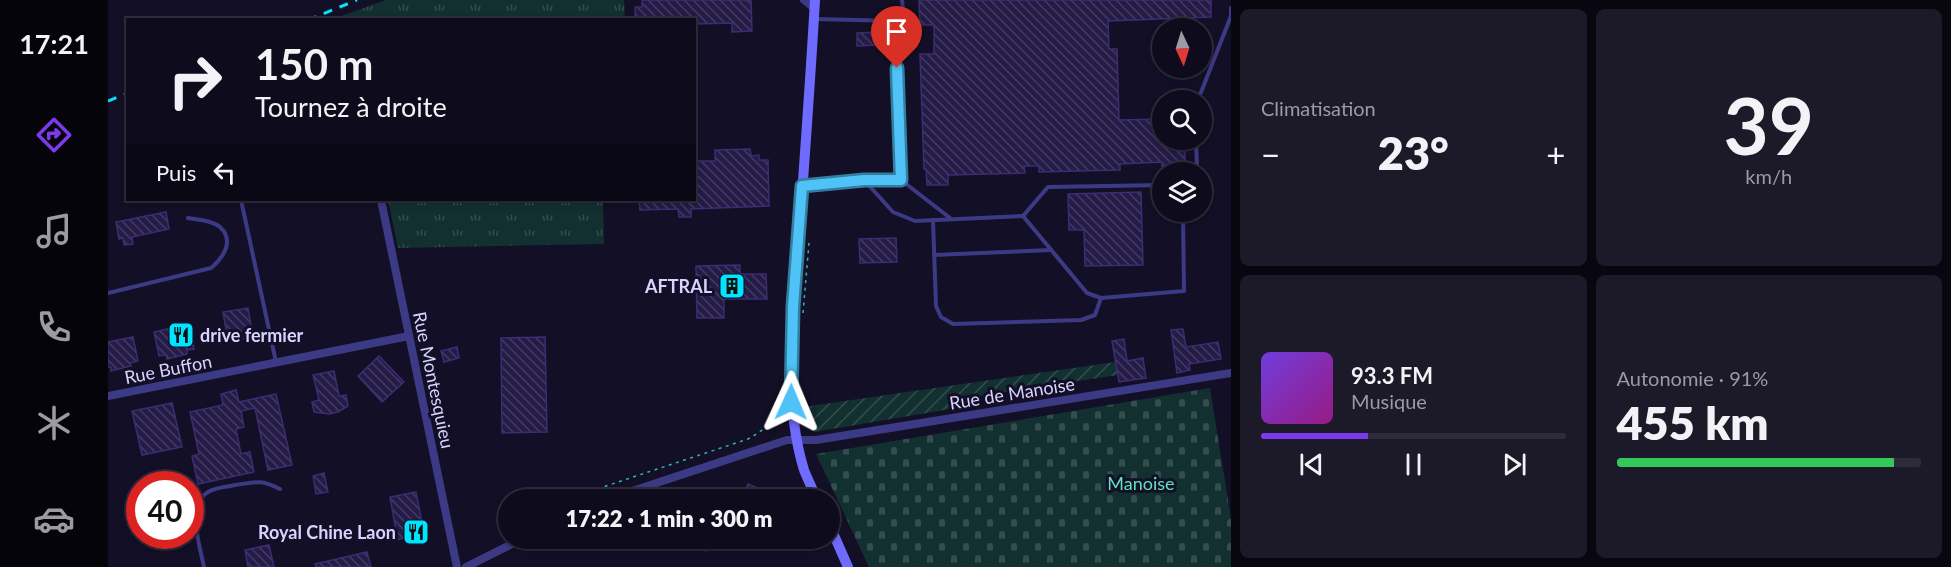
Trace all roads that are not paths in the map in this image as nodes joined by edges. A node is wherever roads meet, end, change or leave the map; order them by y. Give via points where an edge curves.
1 (804, 0) edge
2 (902, 0) edge
3 (1231, 8) edge
4 (814, 9) edge
5 (898, 21) junction
6 (1202, 90) edge
7 (864, 180) junction
8 (901, 180) junction
9 (1152, 185) edge
10 (802, 186) junction
11 (241, 201) edge
12 (381, 201) edge
13 (1023, 216) junction
14 (188, 218) dead end
15 (951, 219) junction
16 (933, 220) junction
17 (1183, 222) edge
18 (1052, 250) junction
19 (934, 255) junction
20 (108, 293) edge
21 (1101, 298) junction
22 (409, 336) junction
23 (276, 363) junction
24 (1231, 373) edge
25 (108, 396) edge
26 (797, 440) junction
27 (280, 489) dead end
28 (639, 489) edge
29 (812, 489) edge
30 (502, 549) edge
31 (840, 549) edge
32 (469, 566) edge
33 (204, 567) edge
34 (457, 567) edge
35 (848, 567) edge

1 - 4 street
2 - 5 lane
3 - 6 lane
4 - 5 lane
4 - 10 street
5 - 8 lane
7 - 8 lane
7 - 10 lane
7 - 16 lane via 892,212 915,221
8 - 15 lane
9 - 13 lane via 1048,187
10 - 26 street via 791,402
11 - 23 lane
12 - 22 street, Rue Montesquieu
13 - 15 lane
13 - 18 lane
14 - 20 lane via 220,228 227,239 222,260 212,268
15 - 16 lane
16 - 19 lane
17 - 21 lane via 1184,291
18 - 19 lane
18 - 21 lane via 1087,293
19 - 21 lane via 936,306 941,317 953,324 1081,320 1095,315
22 - 23 street, Rue Buffon
22 - 34 street, Rue Montesquieu
23 - 25 street, Rue Buffon
24 - 26 street, Rue de Manoise
26 - 28 street, Rue de Manoise
26 - 29 street
27 - 33 lane via 264,481 205,493 195,524
30 - 32 street
31 - 35 street

